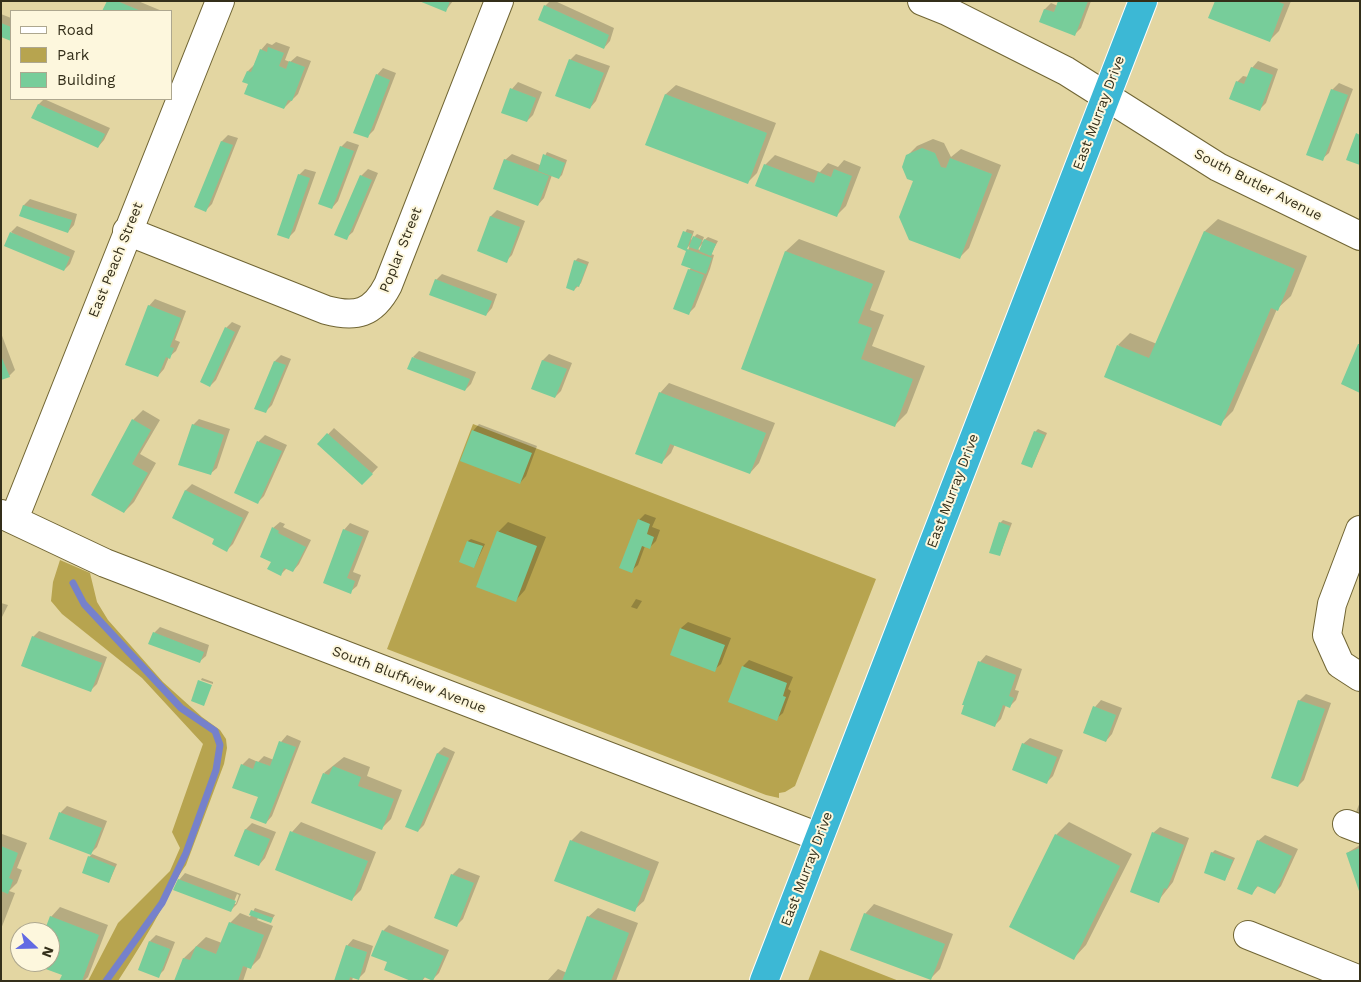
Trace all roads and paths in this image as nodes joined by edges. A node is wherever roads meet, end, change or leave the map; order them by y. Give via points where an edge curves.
1 (220, 1) edge
2 (499, 1) edge
3 (922, 1) edge
4 (1142, 1) edge
5 (1106, 95) junction
6 (127, 231) junction
7 (1360, 236) edge
8 (7, 517) edge
9 (1360, 530) edge
10 (1360, 677) edge
11 (819, 837) junction
12 (1248, 935) dead end
13 (1360, 980) edge
14 (764, 981) edge

1 - 6 street, East Peach Street
2 - 6 street, Poplar Street via 388,285 382,297 364,312 349,314 326,310
3 - 5 street, South Butler Avenue via 1066,70
4 - 5 highway, East Murray Drive
5 - 7 street, South Butler Avenue via 1218,167
5 - 11 highway, East Murray Drive
6 - 8 street, East Peach Street
8 - 11 street, South Bluffview Avenue via 105,563
9 - 10 street via 1332,604 1327,635 1340,664
11 - 14 highway, East Murray Drive
12 - 13 street

